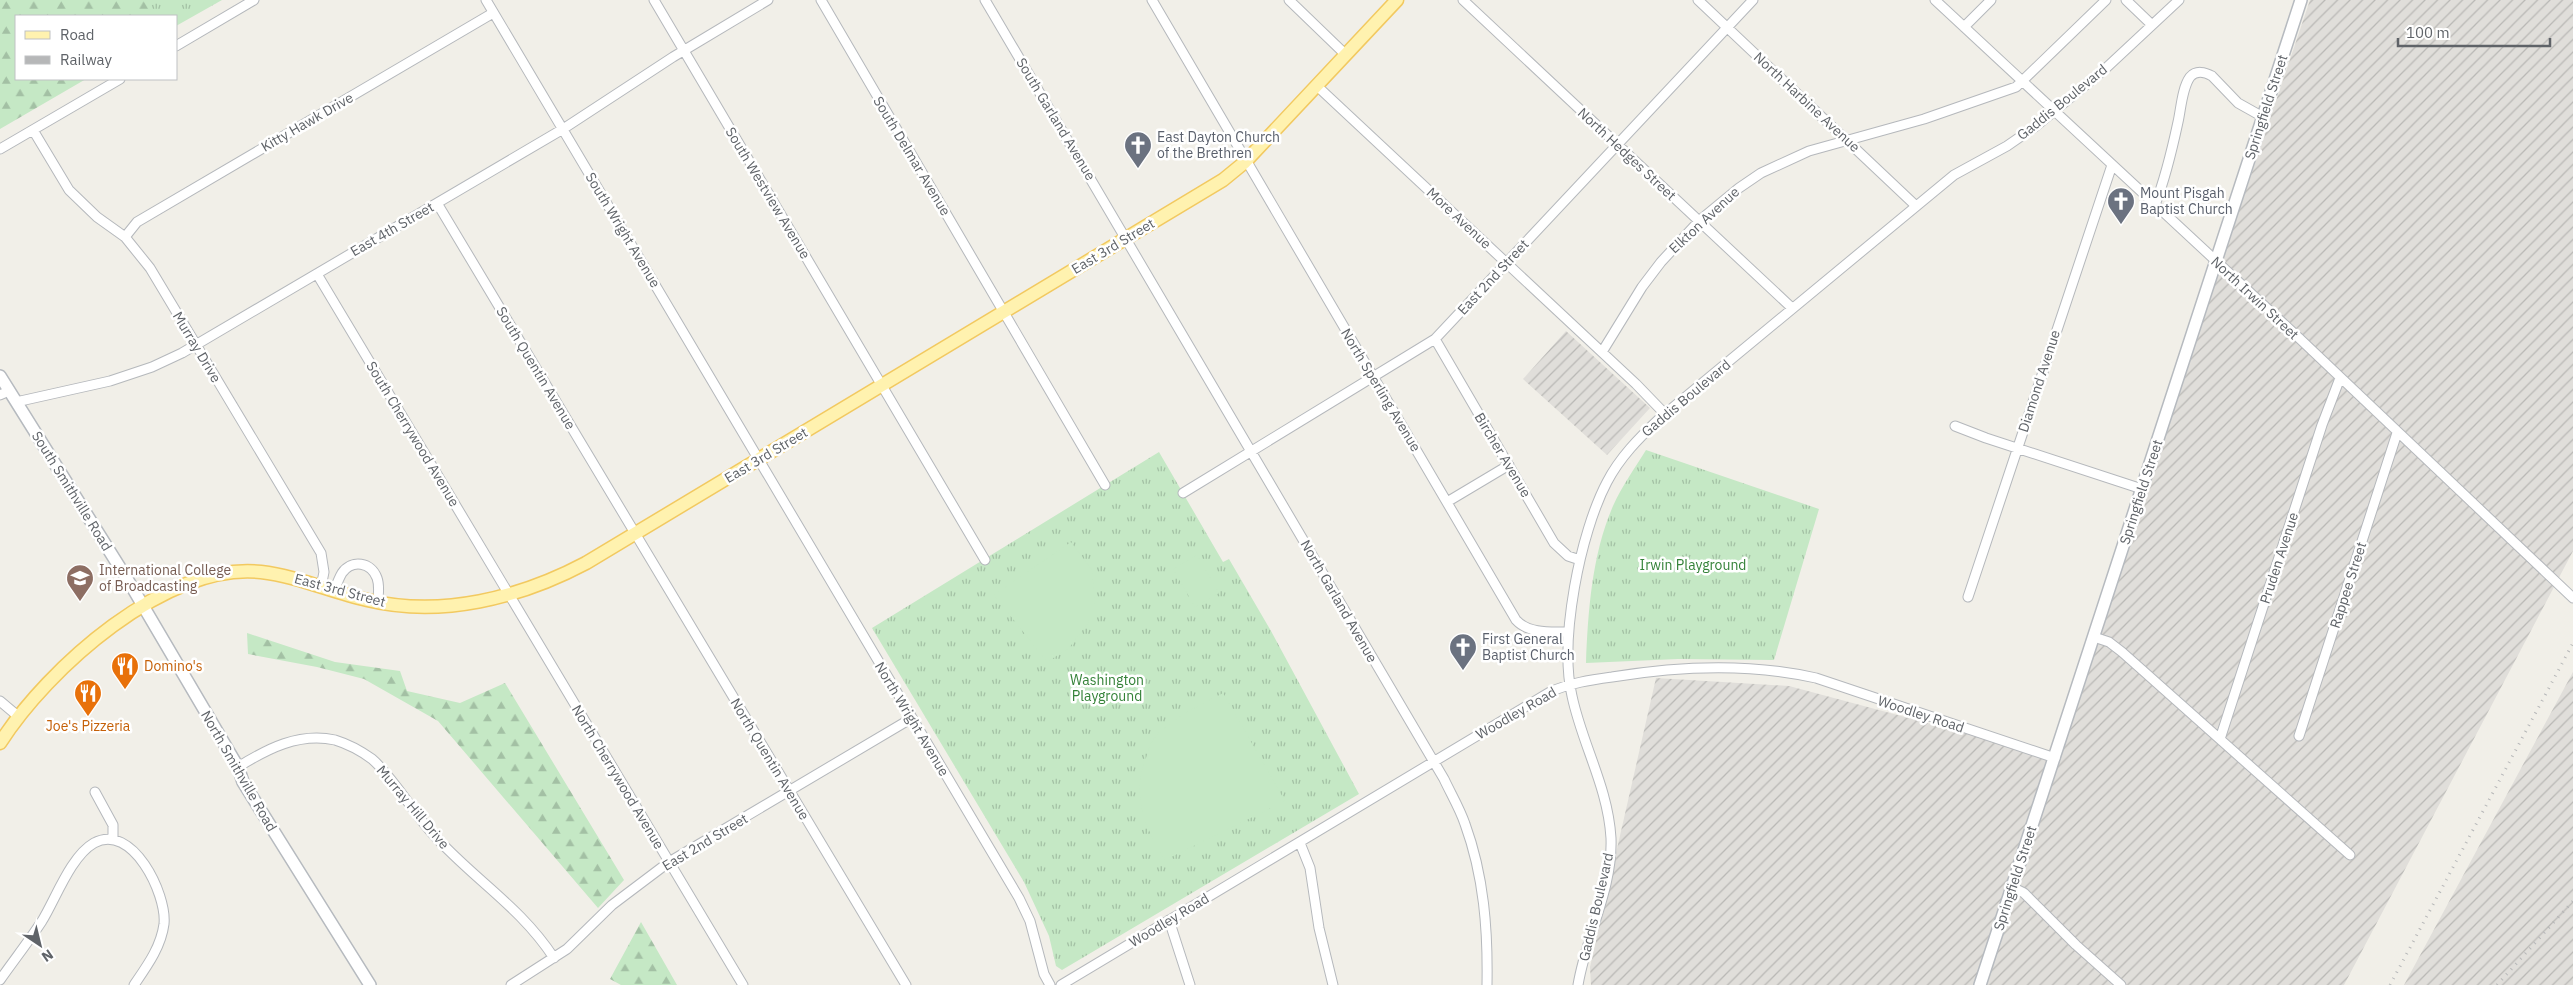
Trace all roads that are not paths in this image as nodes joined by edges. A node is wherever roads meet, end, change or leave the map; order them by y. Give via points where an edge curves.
1 (254, 0) edge
2 (486, 0) edge
3 (654, 0) edge
4 (768, 0) edge
5 (821, 0) edge
6 (986, 0) edge
7 (1152, 0) edge
8 (1289, 0) edge
9 (1397, 0) edge
10 (1463, 0) edge
11 (1698, 0) edge
12 (1753, 0) edge
13 (1935, 0) edge
14 (1991, 0) edge
15 (2106, 0) edge
16 (2126, 0) edge
17 (2179, 0) edge
18 (2302, 0) edge
19 (494, 13) junction
20 (2151, 24) junction
21 (1727, 27) junction
22 (1964, 27) junction
23 (178, 45) edge
24 (685, 50) junction
25 (1346, 55) junction
26 (118, 80) edge
27 (2022, 82) junction
28 (1317, 86) junction
29 (2054, 112) junction
30 (2263, 117) junction
31 (563, 129) junction
32 (33, 130) junction
33 (1848, 140) junction
34 (1617, 144) junction
35 (0, 149) edge
36 (1246, 162) junction
37 (2112, 165) junction
38 (437, 203) junction
39 (1915, 205) junction
40 (2155, 205) junction
41 (1699, 221) junction
42 (124, 237) junction
43 (1126, 238) junction
44 (1507, 262) junction
45 (2216, 262) junction
46 (316, 274) junction
47 (1792, 308) junction
48 (1004, 312) junction
49 (1435, 339) junction
50 (195, 345) junction
51 (1602, 352) junction
52 (0, 376) edge
53 (1374, 377) junction
54 (2340, 378) junction
55 (882, 386) junction
56 (4, 393) edge
57 (16, 402) junction
58 (1665, 414) junction
59 (1954, 426) dead end
60 (2397, 433) junction
61 (2017, 448) junction
62 (1252, 452) junction
63 (759, 459) junction
64 (1509, 465) junction
65 (1104, 485) dead end
66 (2142, 489) junction
67 (1183, 493) dead end
68 (1447, 502) junction
69 (635, 533) junction
70 (985, 560) dead end
71 (1580, 560) junction
72 (321, 587) junction
73 (334, 592) junction
74 (510, 595) junction
75 (1968, 597) dead end
76 (2573, 598) edge
77 (378, 602) junction
78 (143, 606) junction
79 (1568, 632) junction
80 (2094, 637) junction
81 (1569, 684) junction
82 (0, 701) edge
83 (19, 716) junction
84 (912, 718) junction
85 (2299, 736) dead end
86 (2220, 739) junction
87 (0, 743) edge
88 (2055, 758) junction
89 (1433, 761) junction
90 (238, 768) junction
91 (790, 791) junction
92 (95, 792) dead end
93 (114, 838) junction
94 (1300, 842) junction
95 (2350, 855) dead end
96 (669, 862) junction
97 (2012, 887) junction
98 (1169, 920) junction
99 (554, 958) junction
100 (0, 980) edge
101 (134, 985) edge
102 (370, 985) edge
103 (511, 985) edge
104 (742, 985) edge
105 (906, 985) edge
106 (1050, 985) edge
107 (1061, 985) edge
108 (1190, 985) edge
109 (1333, 985) edge
110 (1487, 985) edge
111 (1578, 985) edge
112 (1980, 985) edge
113 (2121, 985) edge

1 - 23 street
2 - 19 street, South Wright Avenue
3 - 24 street, South Westview Avenue
4 - 24 street, East 4th Street
5 - 48 street, South Delmar Avenue
6 - 43 street, South Garland Avenue
7 - 36 street, North Sperling Avenue
8 - 25 street
9 - 25 main road, East 3rd Street
10 - 34 street, North Hedges Street
11 - 21 street, North Harbine Avenue
12 - 21 street, East 2nd Street
13 - 22 street, North Irwin Street
14 - 22 street
15 - 27 street
16 - 20 street
17 - 20 street, Gaddis Boulevard
18 - 30 main road, Springfield Street
19 - 31 street, South Wright Avenue
19 - 42 street, Kitty Hawk Drive via 137,222
20 - 29 street, Gaddis Boulevard
21 - 33 street, North Harbine Avenue
21 - 34 street, East 2nd Street
22 - 27 street, North Irwin Street
24 - 31 street, East 4th Street
24 - 55 street, South Westview Avenue
25 - 28 main road, East 3rd Street
26 - 32 street
27 - 29 street, North Irwin Street
27 - 33 street via 1963,106
28 - 36 main road, East 3rd Street
28 - 44 street, More Avenue
29 - 37 street, North Irwin Street
29 - 39 street, Gaddis Boulevard via 2007,146 1954,174
30 - 40 street via 2238,103 2212,76 2194,74 2186,87 2174,143
30 - 45 main road, Springfield Street
31 - 38 street, East 4th Street
31 - 63 street, South Wright Avenue
32 - 35 street
32 - 42 street, Murray Drive via 70,190 97,217
33 - 39 street, North Harbine Avenue
33 - 41 street, Elkton Avenue via 1809,151 1761,173
34 - 41 street, North Hedges Street
34 - 44 street, East 2nd Street
36 - 43 main road, East 3rd Street via 1224,180
36 - 53 street, North Sperling Avenue
37 - 40 street, North Irwin Street
37 - 61 street, Diamond Avenue
38 - 46 street, East 4th Street
38 - 69 street, South Quentin Avenue
39 - 47 street, Gaddis Boulevard
40 - 45 street, North Irwin Street
41 - 47 street, North Hedges Street
41 - 51 street, Elkton Avenue via 1642,287
42 - 50 street, Murray Drive via 150,268
43 - 48 main road, East 3rd Street
43 - 62 street, North Garland Avenue
44 - 49 street, East 2nd Street
44 - 51 street, More Avenue
45 - 54 street, North Irwin Street
45 - 66 main road, Springfield Street
46 - 50 street, East 4th Street
46 - 74 street, South Cherrywood Avenue
47 - 58 street, Gaddis Boulevard
48 - 55 main road, East 3rd Street
48 - 65 street, South Delmar Avenue
49 - 53 street, East 2nd Street
49 - 64 street, Bircher Avenue
50 - 57 street, East 4th Street via 128,376
50 - 72 street, Murray Drive via 322,553 324,572
51 - 58 street, More Avenue
52 - 56 main road
53 - 62 street, East 2nd Street
53 - 68 street, North Sperling Avenue
54 - 60 street, North Irwin Street
54 - 86 street, Pruden Avenue
55 - 63 main road, East 3rd Street
55 - 70 street, South Westview Avenue
56 - 57 main road
57 - 78 main road, South Smithville Road
58 - 71 street, Gaddis Boulevard via 1633,444 1607,481 1592,517
59 - 61 street
60 - 76 street, North Irwin Street
60 - 85 street, Rappee Street
61 - 66 street
61 - 75 street, Diamond Avenue
62 - 67 street, East 2nd Street
62 - 89 street, North Garland Avenue
63 - 69 main road, East 3rd Street
63 - 84 street, North Wright Avenue
64 - 68 street
64 - 71 street, Bircher Avenue via 1554,543 1568,556
66 - 80 main road, Springfield Street
68 - 79 street, North Sperling Avenue via 1516,620 1522,626 1542,632
69 - 74 main road, East 3rd Street via 558,577
69 - 91 street, North Quentin Avenue
71 - 79 street, Gaddis Boulevard
72 - 73 main road, East 3rd Street
72 - 78 main road, East 3rd Street via 261,572 223,573 180,585
73 - 77 main road, East 3rd Street
73 - 77 street via 342,573 349,566 362,564 368,566 377,578
74 - 77 main road, East 3rd Street via 427,606
74 - 96 street, North Cherrywood Avenue
78 - 83 main road, East 3rd Street via 99,638
78 - 90 main road, North Smithville Road
79 - 81 street, Gaddis Boulevard
80 - 86 street via 2109,642 2122,652
80 - 88 main road, Springfield Street
81 - 88 street, Woodley Road via 1652,670 1732,668 1783,672 1816,678
81 - 89 street, Woodley Road
81 - 111 street, Gaddis Boulevard via 1608,812 1611,840 1608,872
82 - 83 street
83 - 87 main road, East 3rd Street
84 - 91 street, East 2nd Street
84 - 106 street, North Wright Avenue via 1019,898 1030,921
86 - 95 street
88 - 97 main road, Springfield Street
89 - 94 street, Woodley Road
89 - 110 street, North Garland Avenue via 1465,822 1478,867 1487,929
90 - 99 street, Murray Hill Drive via 279,745 309,738 335,741 362,752 380,768 433,834 518,912
90 - 102 main road, North Smithville Road via 243,782
91 - 96 street, East 2nd Street
91 - 105 street, North Quentin Avenue
92 - 93 street via 114,825
93 - 100 street via 101,839 78,857 42,921
93 - 101 street via 130,846 158,888 164,910 163,930 156,949
94 - 98 street, Woodley Road
94 - 109 street via 1310,868 1319,928
96 - 99 street, East 2nd Street via 612,905
96 - 104 street, North Cherrywood Avenue
97 - 112 main road, Springfield Street
97 - 113 street via 2024,893
98 - 107 street, Woodley Road
98 - 108 street
99 - 103 street, East 2nd Street

